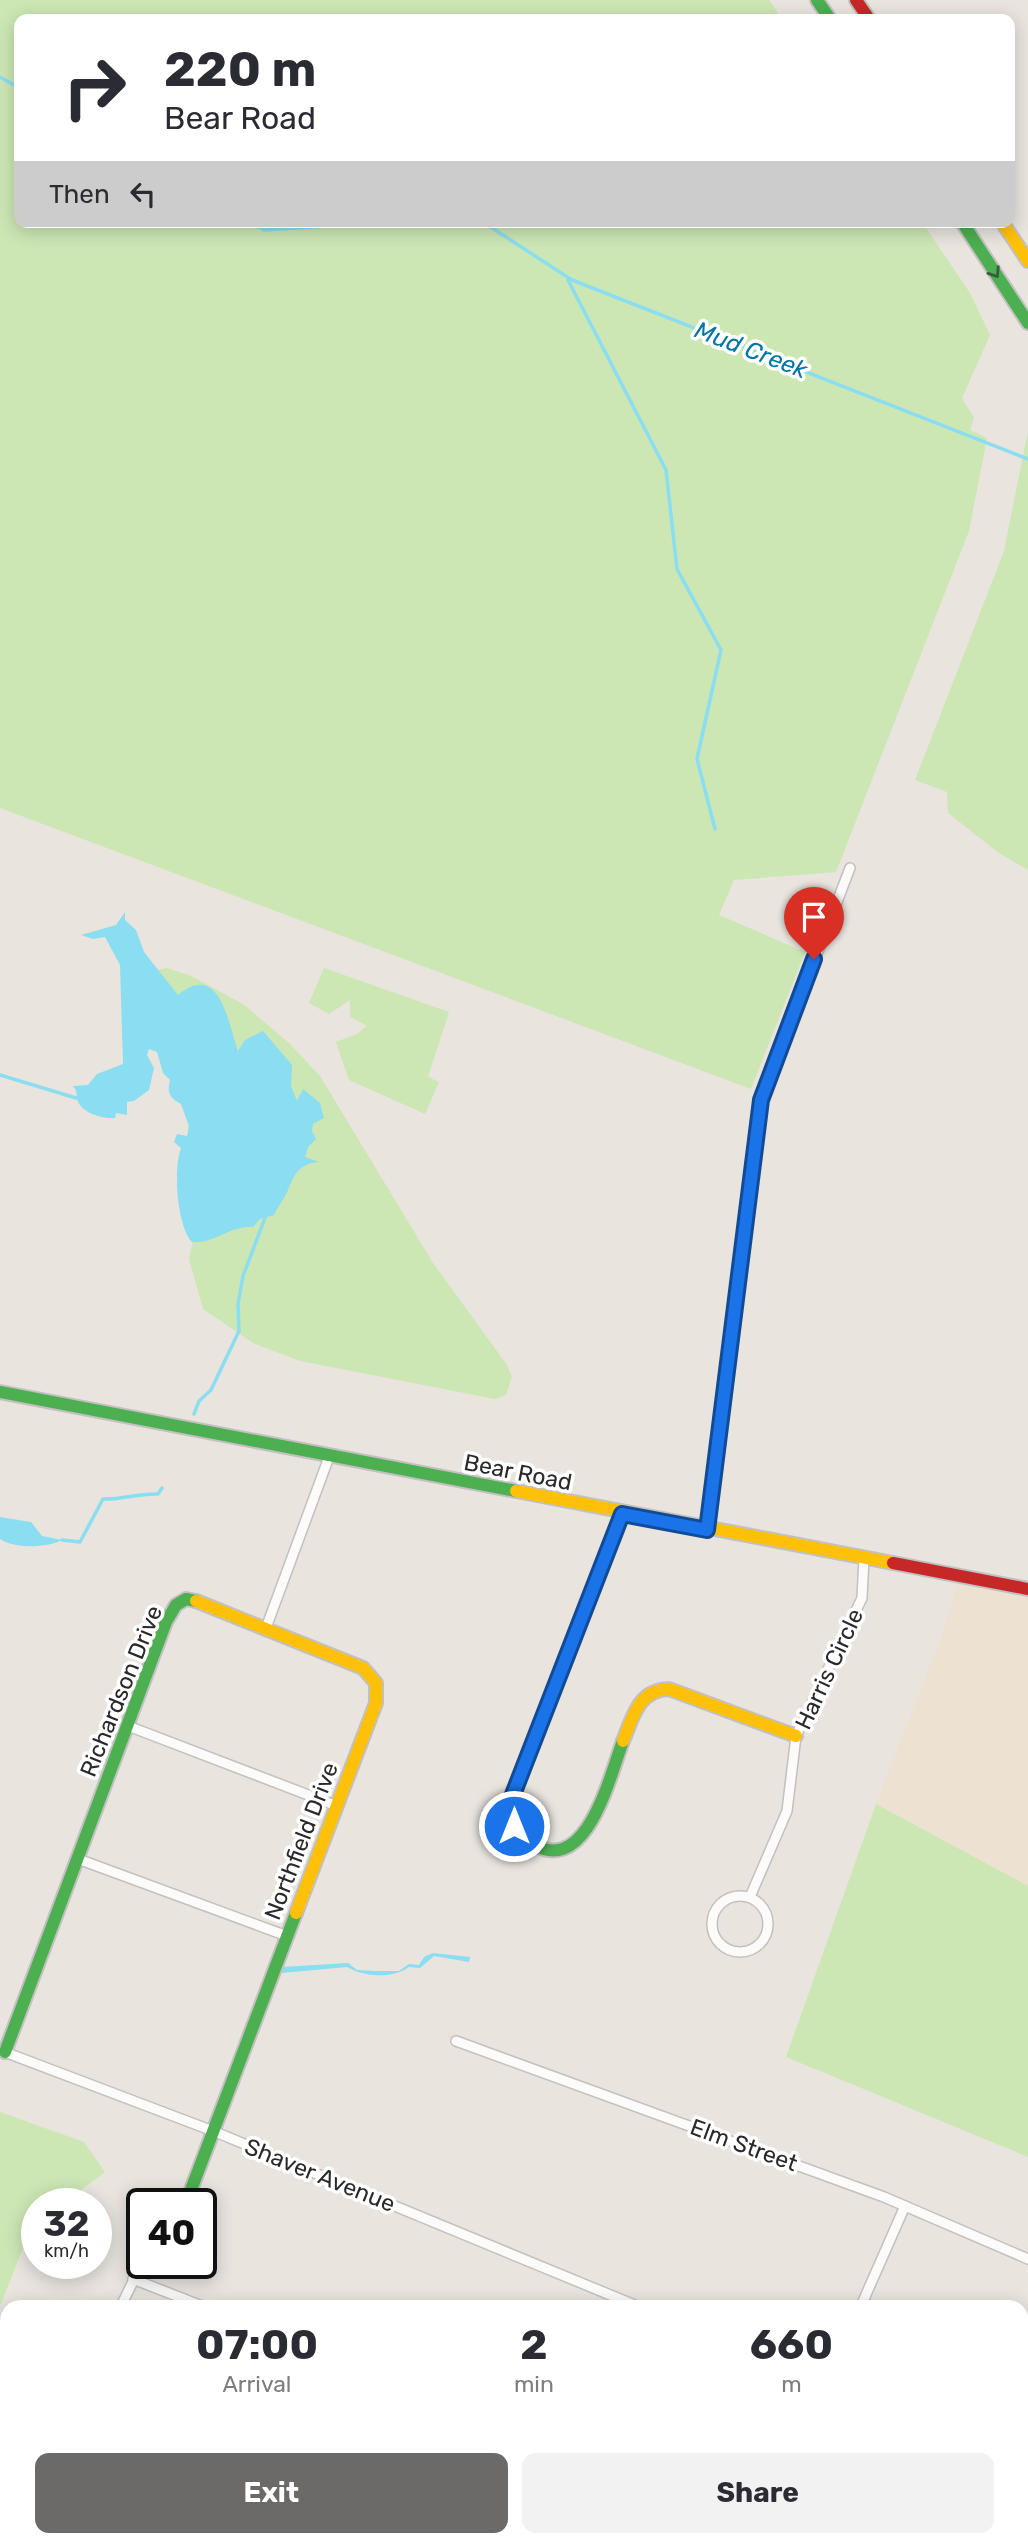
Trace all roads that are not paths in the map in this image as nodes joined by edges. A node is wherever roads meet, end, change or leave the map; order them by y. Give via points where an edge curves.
1 (966, 228) edge
2 (1006, 228) edge
3 (1028, 261) edge
4 (1028, 323) edge
5 (850, 868) dead end
6 (0, 1392) edge
7 (329, 1457) junction
8 (622, 1514) junction
9 (707, 1530) junction
10 (864, 1558) junction
11 (1028, 1590) edge
12 (265, 1628) junction
13 (128, 1726) junction
14 (796, 1736) junction
15 (337, 1807) junction
16 (78, 1859) junction
17 (750, 1897) junction
18 (287, 1936) junction
19 (456, 2040) dead end
20 (2, 2051) edge
21 (213, 2131) junction
22 (192, 2188) edge
23 (905, 2206) junction
24 (1028, 2259) edge
25 (132, 2279) joint
26 (123, 2300) edge
27 (186, 2300) edge
28 (622, 2300) edge
29 (864, 2300) edge

1 -> 4 main road
2 - 3 main road
5 - 9 street via 761,1100
6 - 7 main road, Bear Road
7 - 8 main road, Bear Road
7 - 12 street
8 - 9 main road, Bear Road
8 - 14 main road via 512,1797 514,1826 524,1839 542,1849 556,1850 581,1840 593,1821 636,1708 654,1689 669,1689
9 - 10 main road, Bear Road
10 - 11 main road, Bear Road
10 - 14 street, Harris Circle via 862,1598 856,1615
12 - 13 main road, Richardson Drive via 201,1602 186,1599 176,1605
12 - 15 main road, Northfield Drive via 363,1668 379,1690
13 - 15 street
13 - 16 main road, Richardson Drive
14 - 17 street, Harris Circle via 787,1811
15 - 18 main road, Northfield Drive
16 - 18 street
16 - 20 main road, Richardson Drive
17 - 17 street via 728,1898 713,1914 714,1936 730,1951 752,1950 767,1934 766,1912
18 - 21 main road, Northfield Drive
19 - 23 street, Elm Street
20 - 21 street, Shaver Avenue
21 - 22 main road, Northfield Drive
21 - 28 street, Shaver Avenue
23 - 24 street, Elm Street
23 - 29 street
25 - 26 street
25 - 27 street

